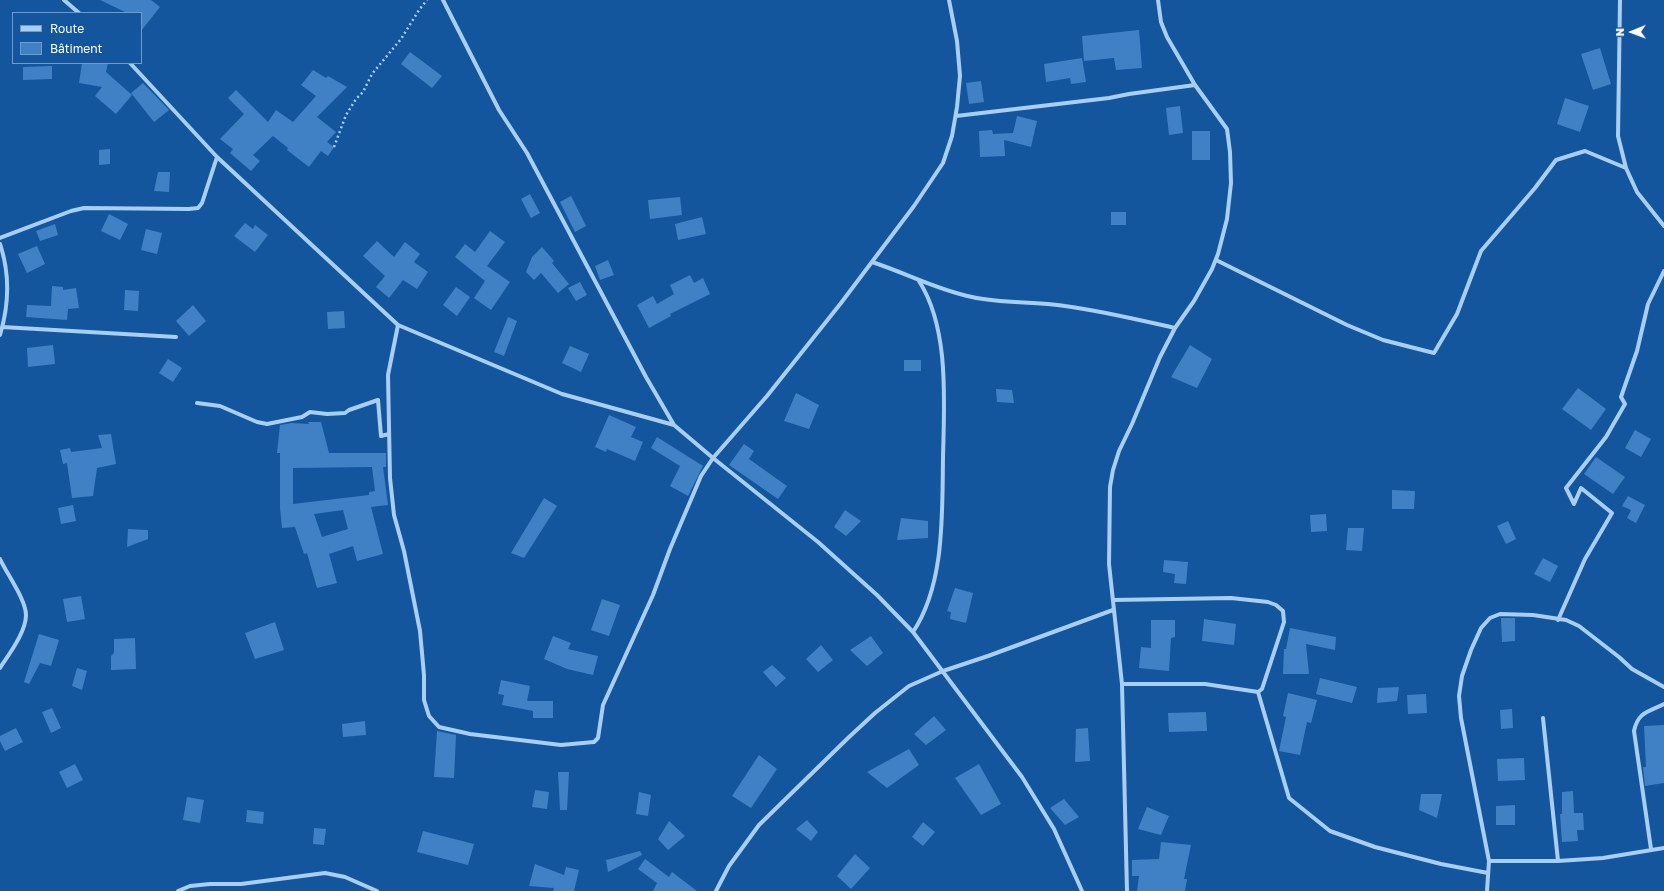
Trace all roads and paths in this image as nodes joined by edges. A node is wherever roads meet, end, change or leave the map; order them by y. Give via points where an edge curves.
1 (64, 0) edge
2 (427, 0) edge
3 (443, 0) edge
4 (949, 0) edge
5 (1158, 0) edge
6 (1620, 0) edge
7 (78, 12) edge
8 (131, 64) edge
9 (1195, 85) junction
10 (956, 116) junction
11 (334, 147) dead end
12 (217, 157) junction
13 (1626, 168) junction
14 (1664, 226) edge
15 (0, 238) edge
16 (0, 244) edge
17 (1216, 260) junction
18 (872, 262) junction
19 (1664, 271) edge
20 (919, 281) junction
21 (398, 325) junction
22 (2, 327) junction
23 (1175, 328) junction
24 (0, 335) edge
25 (176, 336) dead end
26 (197, 403) dead end
27 (674, 425) junction
28 (389, 434) junction
29 (713, 458) junction
30 (0, 559) edge
31 (1113, 600) junction
32 (1113, 610) junction
33 (1558, 620) junction
34 (913, 632) junction
35 (0, 668) edge
36 (943, 671) junction
37 (1122, 684) junction
38 (1664, 687) edge
39 (1258, 692) junction
40 (1664, 704) edge
41 (1543, 718) dead end
42 (1664, 848) edge
43 (1651, 849) junction
44 (1489, 861) junction
45 (1558, 861) junction
46 (1488, 873) junction
47 (370, 889) edge
48 (178, 891) edge
49 (377, 891) edge
50 (716, 891) edge
51 (1082, 891) edge
52 (1127, 891) edge
53 (1487, 891) edge

1 - 7 street
2 - 11 path via 356,99 346,115
3 - 27 street via 499,110 527,153
4 - 10 street via 957,41 960,76
5 - 9 street via 1161,22 1167,37
6 - 13 street via 1618,136
8 - 12 street
9 - 10 street
9 - 17 street via 1229,135 1230,196
10 - 18 street via 943,163
12 - 15 street via 202,204 198,208 84,208
12 - 21 street
13 - 14 street via 1637,192
13 - 17 street via 1585,151 1556,160 1481,251 1457,314 1434,353 1383,340
16 - 22 street via 7,272 8,296
17 - 23 street via 1194,301
18 - 20 street
18 - 29 street via 767,396
19 - 33 street via 1648,304 1637,351 1621,397 1625,404 1606,437 1566,488 1574,504 1581,488 1612,513 1585,559
20 - 23 street via 974,298 1064,305
20 - 34 street via 936,325 945,396 939,549 922,619
21 - 27 street via 562,394
21 - 28 street via 388,375
22 - 24 street
22 - 25 street
23 - 31 street via 1160,357 1113,470 1110,487 1109,564
26 - 28 street via 220,406 267,424 302,417 310,412 345,413 378,400 381,436
27 - 29 street
28 - 29 street via 394,515 420,631 424,700 429,716 439,727 470,734 561,745 585,744 598,738 603,705 653,595 701,476
29 - 34 street via 818,542 877,595
30 - 35 street via 20,596 26,616 15,645
31 - 32 street
31 - 39 street via 1231,598 1276,605 1282,611 1284,622 1266,680
32 - 36 street
32 - 37 street
33 - 38 street via 1566,620 1579,626 1632,669
33 - 44 street via 1515,614 1500,614 1490,618 1473,644 1462,676 1461,718
34 - 36 street
36 - 50 street via 901,692 797,786 747,840
36 - 51 street via 1022,777 1054,829
37 - 39 street via 1205,684
37 - 52 street
39 - 46 street via 1289,798 1330,832 1375,847
40 - 43 street via 1642,715 1636,721 1634,731
41 - 45 street
42 - 43 street
43 - 45 street via 1614,857
44 - 45 street
44 - 46 street
46 - 53 street
47 - 48 street via 345,877 325,874 241,884 190,886
47 - 49 street

